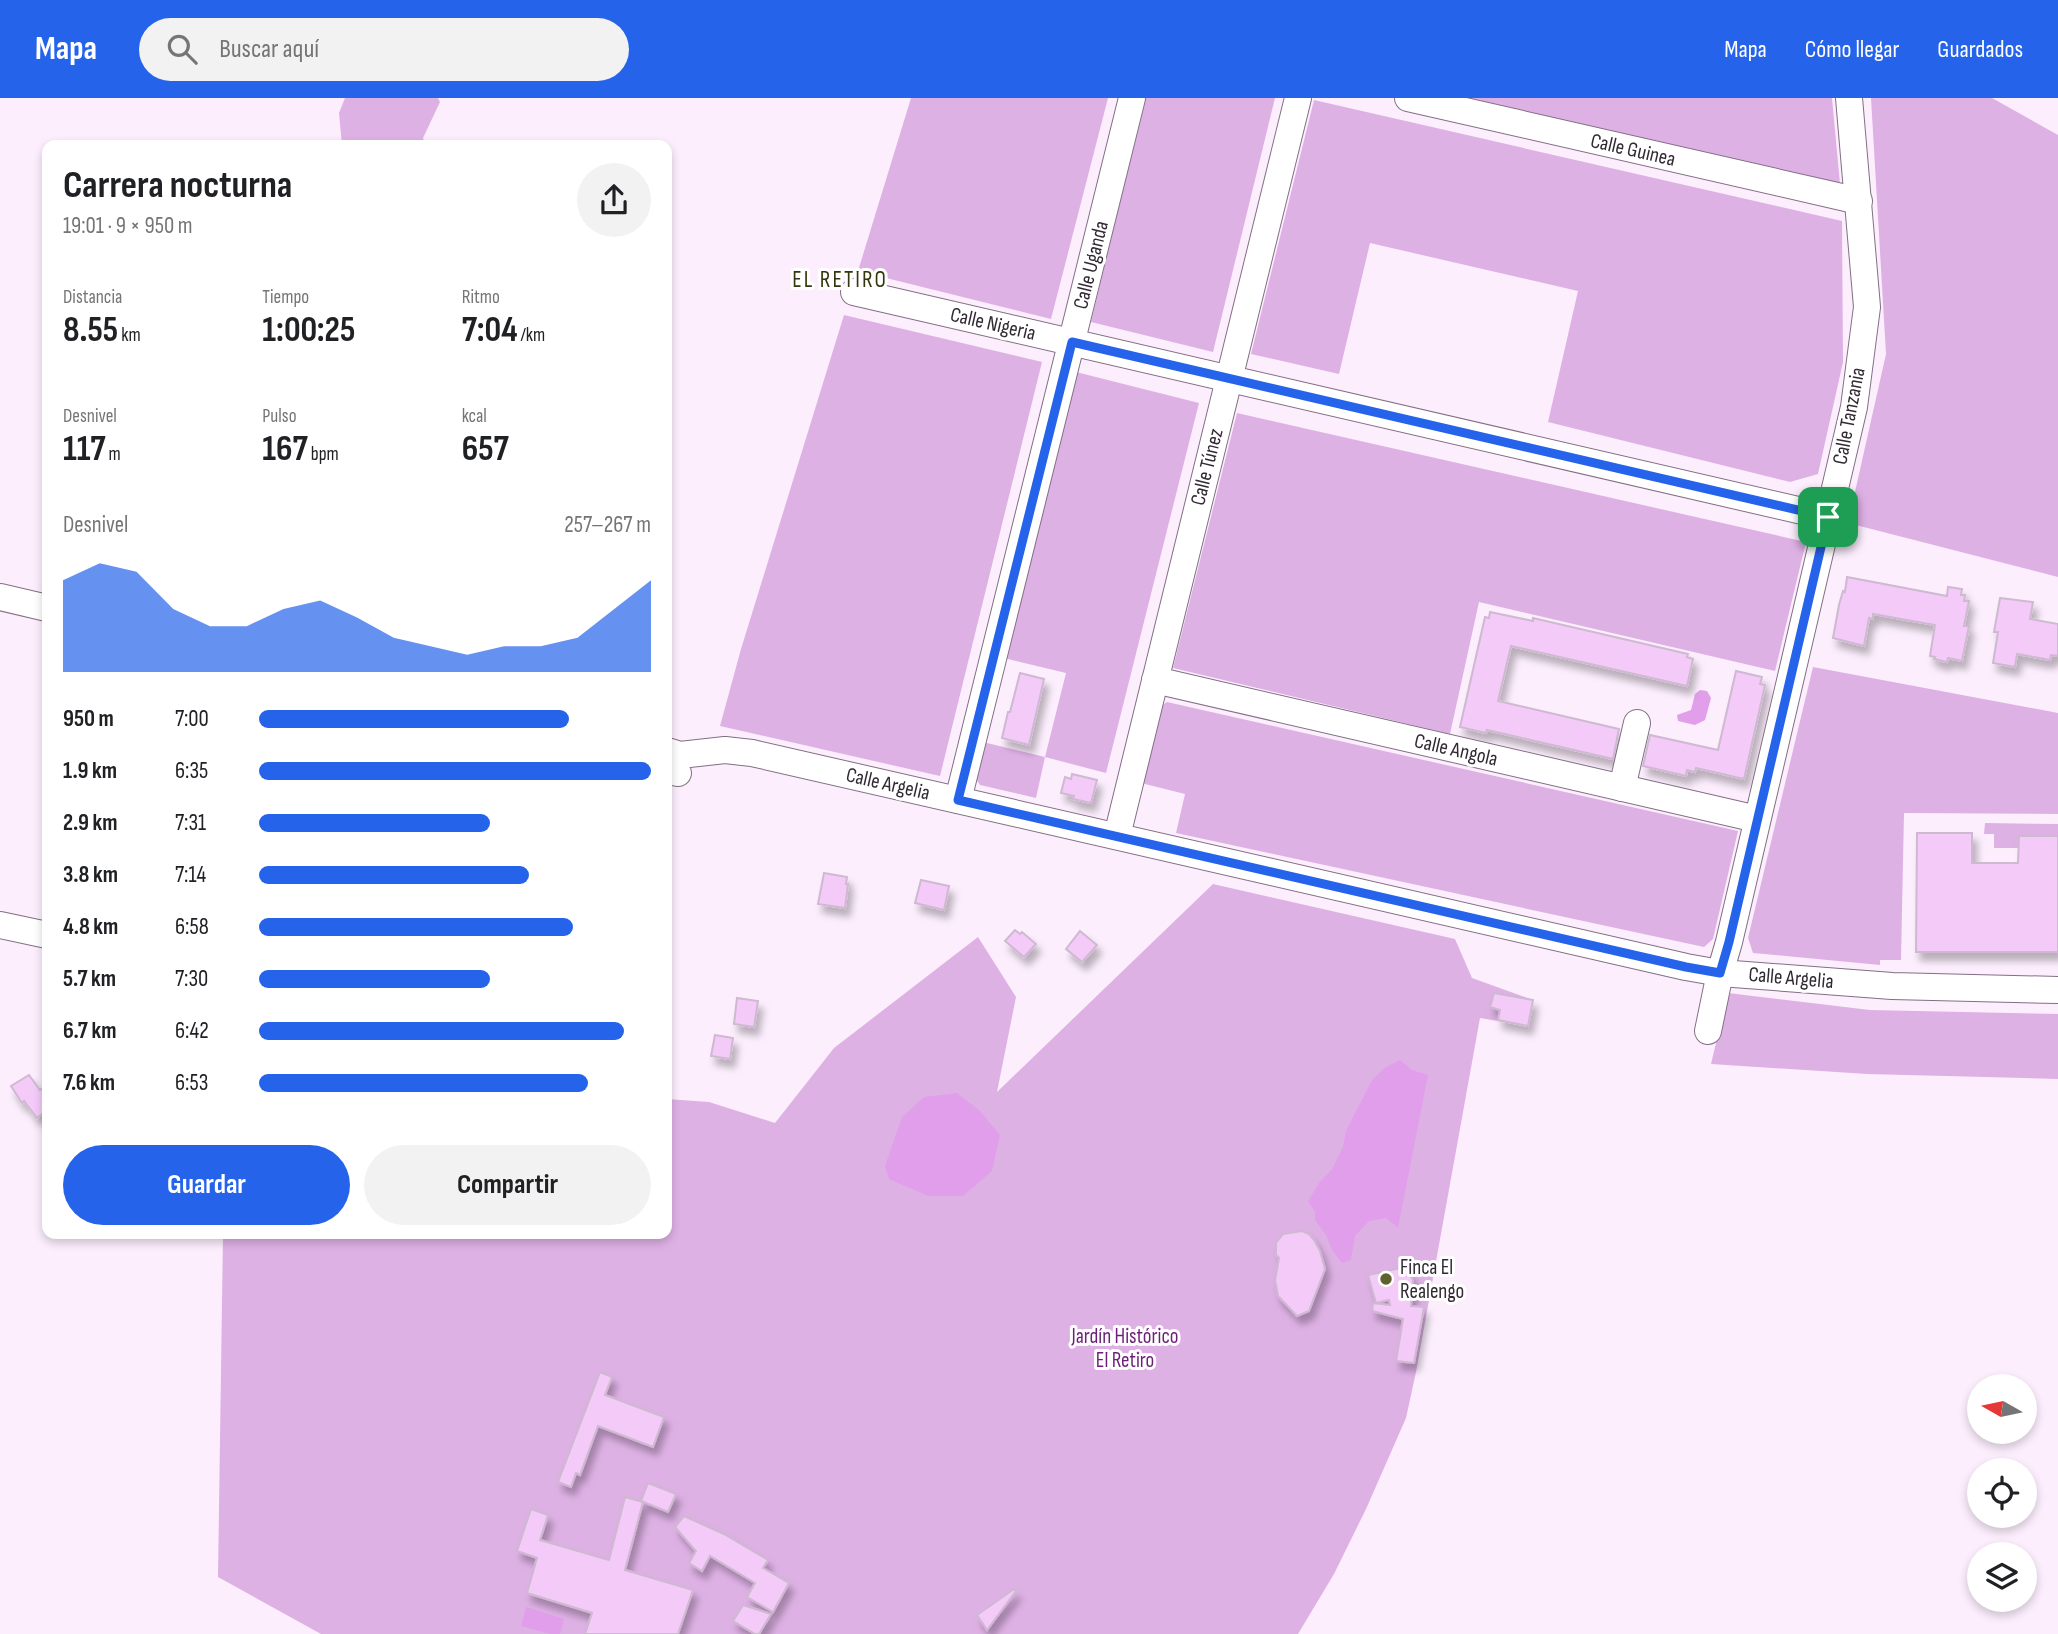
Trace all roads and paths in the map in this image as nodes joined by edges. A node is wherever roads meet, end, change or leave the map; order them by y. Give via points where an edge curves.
1 (1132, 98) edge
2 (1298, 98) edge
3 (1408, 98) edge
4 (1849, 98) edge
5 (1859, 201) junction
6 (853, 292) dead end
7 (1072, 342) junction
8 (1229, 379) junction
9 (1828, 517) junction
10 (0, 597) edge
11 (42, 607) edge
12 (1155, 680) junction
13 (1637, 723) dead end
14 (672, 763) edge
15 (1622, 788) junction
16 (958, 800) junction
17 (1757, 819) junction
18 (1117, 835) junction
19 (0, 925) edge
20 (42, 934) edge
21 (1720, 973) junction
22 (2058, 990) edge
23 (1708, 1031) dead end

1 - 7 street, Calle Uganda
2 - 8 street, Calle Túnez
3 - 5 street, Calle Guinea
4 - 5 street, Calle Tanzania
5 - 9 street, Calle Tanzania via 1867,307 1854,407
6 - 7 street, Calle Nigeria
7 - 8 street, Calle Nigeria
7 - 16 street, Calle Uganda
8 - 9 street, Calle Nigeria
8 - 12 street, Calle Túnez
9 - 17 street, Calle Tanzania
10 - 11 street
12 - 15 street, Calle Angola
12 - 18 street, Calle Túnez
13 - 15 street
14 - 16 street, Calle Argelia via 680,755 726,750 751,753
15 - 17 street, Calle Angola
16 - 18 street, Calle Argelia
17 - 21 street, Calle Tanzania
18 - 21 street, Calle Argelia
19 - 20 street
21 - 22 street, Calle Argelia via 1892,986
21 - 23 street, Calle Tanzania

